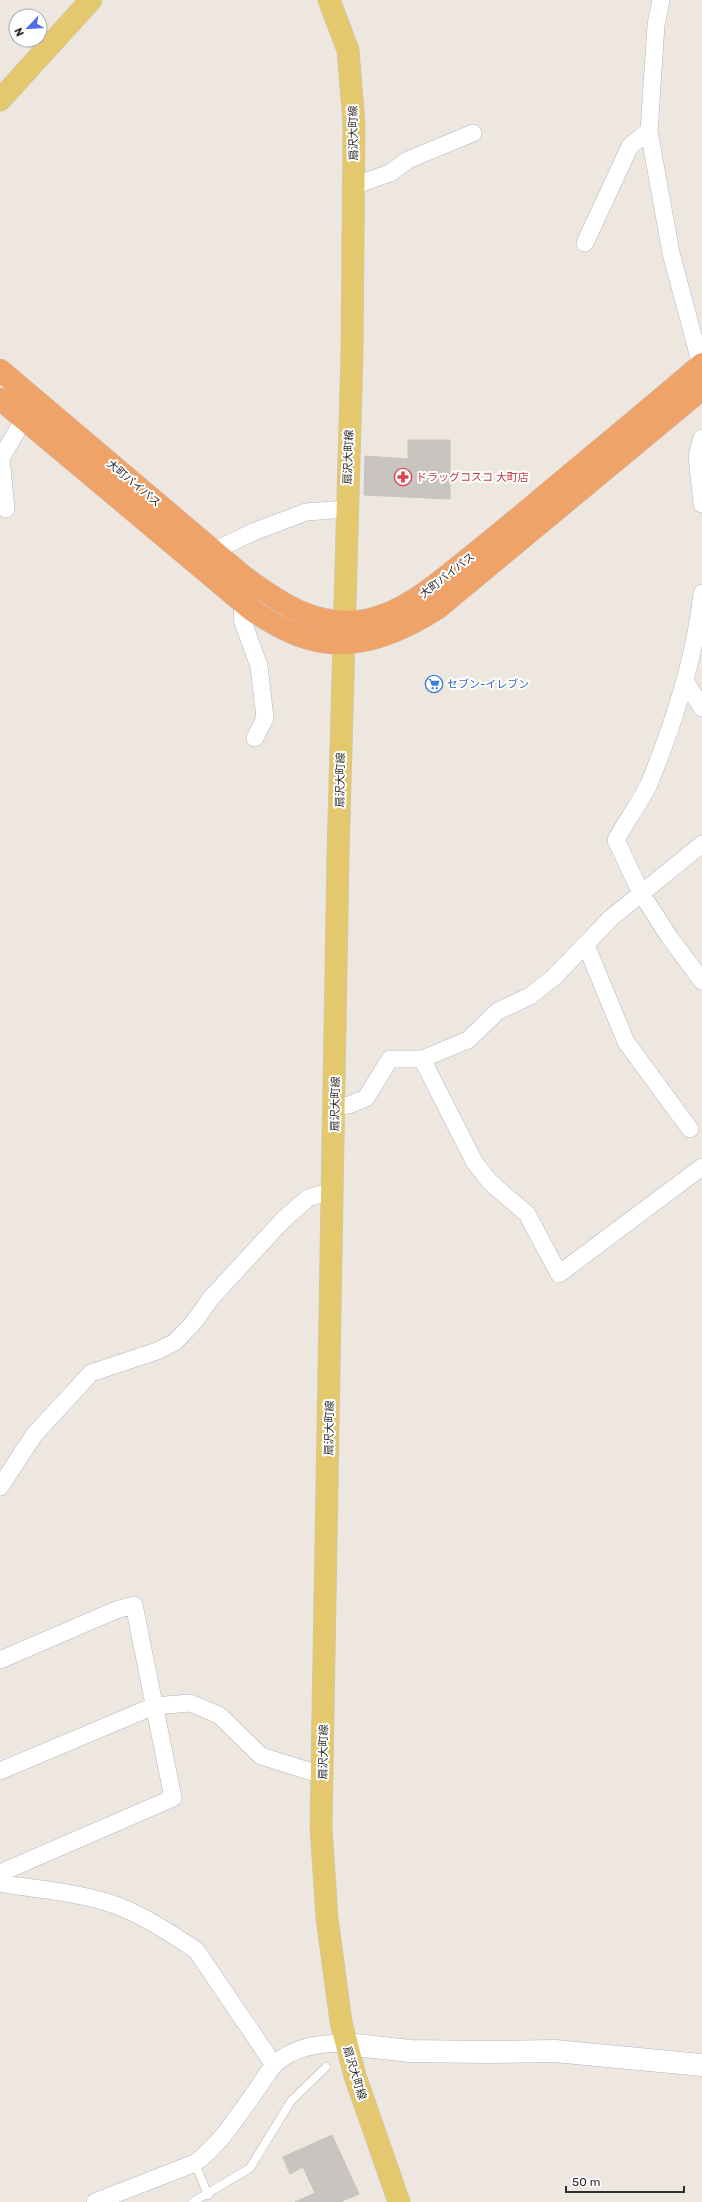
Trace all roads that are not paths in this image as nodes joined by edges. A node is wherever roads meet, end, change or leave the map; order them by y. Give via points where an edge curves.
1 (91, 0) edge
2 (329, 0) edge
3 (661, 0) edge
4 (0, 100) edge
5 (650, 130) junction
6 (473, 133) dead end
7 (354, 186) junction
8 (585, 243) dead end
9 (701, 364) edge
10 (0, 370) edge
11 (702, 389) edge
12 (702, 395) edge
13 (0, 400) edge
14 (30, 410) junction
15 (702, 438) edge
16 (702, 504) edge
17 (6, 509) dead end
18 (346, 509) junction
19 (214, 551) junction
20 (702, 593) edge
21 (243, 602) junction
22 (344, 632) junction
23 (686, 682) junction
24 (702, 708) edge
25 (255, 738) dead end
26 (702, 844) edge
27 (641, 893) junction
28 (586, 945) junction
29 (702, 981) edge
30 (422, 1059) junction
31 (335, 1106) junction
32 (690, 1129) dead end
33 (702, 1167) edge
34 (333, 1190) junction
35 (0, 1487) edge
36 (0, 1660) edge
37 (154, 1706) junction
38 (0, 1771) edge
39 (322, 1775) junction
40 (0, 1873) edge
41 (0, 1883) edge
42 (346, 2044) junction
43 (274, 2065) junction
44 (702, 2065) edge
45 (326, 2067) dead end
46 (195, 2163) junction
47 (208, 2195) junction
48 (95, 2202) edge
49 (193, 2202) edge
50 (399, 2202) edge

1 - 4 main road
2 - 7 main road, 扇沢大町線 via 348,50 354,124
3 - 5 street via 656,25
5 - 8 street via 630,146
5 - 9 street via 672,253
6 - 7 street via 408,160 390,173
7 - 18 main road, 扇沢大町線 via 352,354
9 - 11 street
9 - 22 highway, 大町バイパス via 422,596
10 - 14 highway, 大町バイパス
11 - 12 street
11 - 22 highway, 大町バイパス via 438,608 386,635
13 - 14 highway, 大町バイパス
14 - 17 street via 1,458
14 - 19 highway, 大町バイパス
14 - 21 highway, 大町バイパス
15 - 16 street via 697,456
18 - 19 street via 306,512
18 - 22 main road, 扇沢大町線
19 - 22 highway, 大町バイパス via 281,603 305,614 328,620
20 - 23 street
21 - 22 highway, 大町バイパス via 280,627 301,636 326,642
21 - 25 street via 242,619 259,666 265,718
22 - 31 main road, 扇沢大町線
23 - 24 street
23 - 27 street via 648,785 616,840
26 - 27 street
27 - 28 street via 611,918
27 - 29 street
28 - 30 street via 554,977 530,996 498,1011 468,1040
28 - 32 street via 626,1042
30 - 31 street via 390,1059 366,1098 349,1105
30 - 33 street via 475,1163 491,1184 527,1214 559,1274
31 - 34 main road, 扇沢大町線
34 - 35 street via 308,1198 283,1220 211,1298 194,1322 175,1342 157,1351 91,1373 34,1435
34 - 39 main road, 扇沢大町線
36 - 37 street via 116,1610 134,1605
37 - 38 street
37 - 39 street via 190,1703 219,1714 261,1756
37 - 40 street via 173,1798
39 - 42 main road, 扇沢大町線 via 323,1881 331,1958
41 - 43 street via 90,1898 117,1906 150,1920 190,1946 209,1968
42 - 43 street via 330,2043 298,2050
42 - 44 street via 410,2051 555,2051
42 - 50 main road, 扇沢大町線
43 - 46 street via 221,2140 210,2153
45 - 47 lane via 291,2101 250,2168
46 - 47 lane
46 - 48 street
47 - 49 lane

